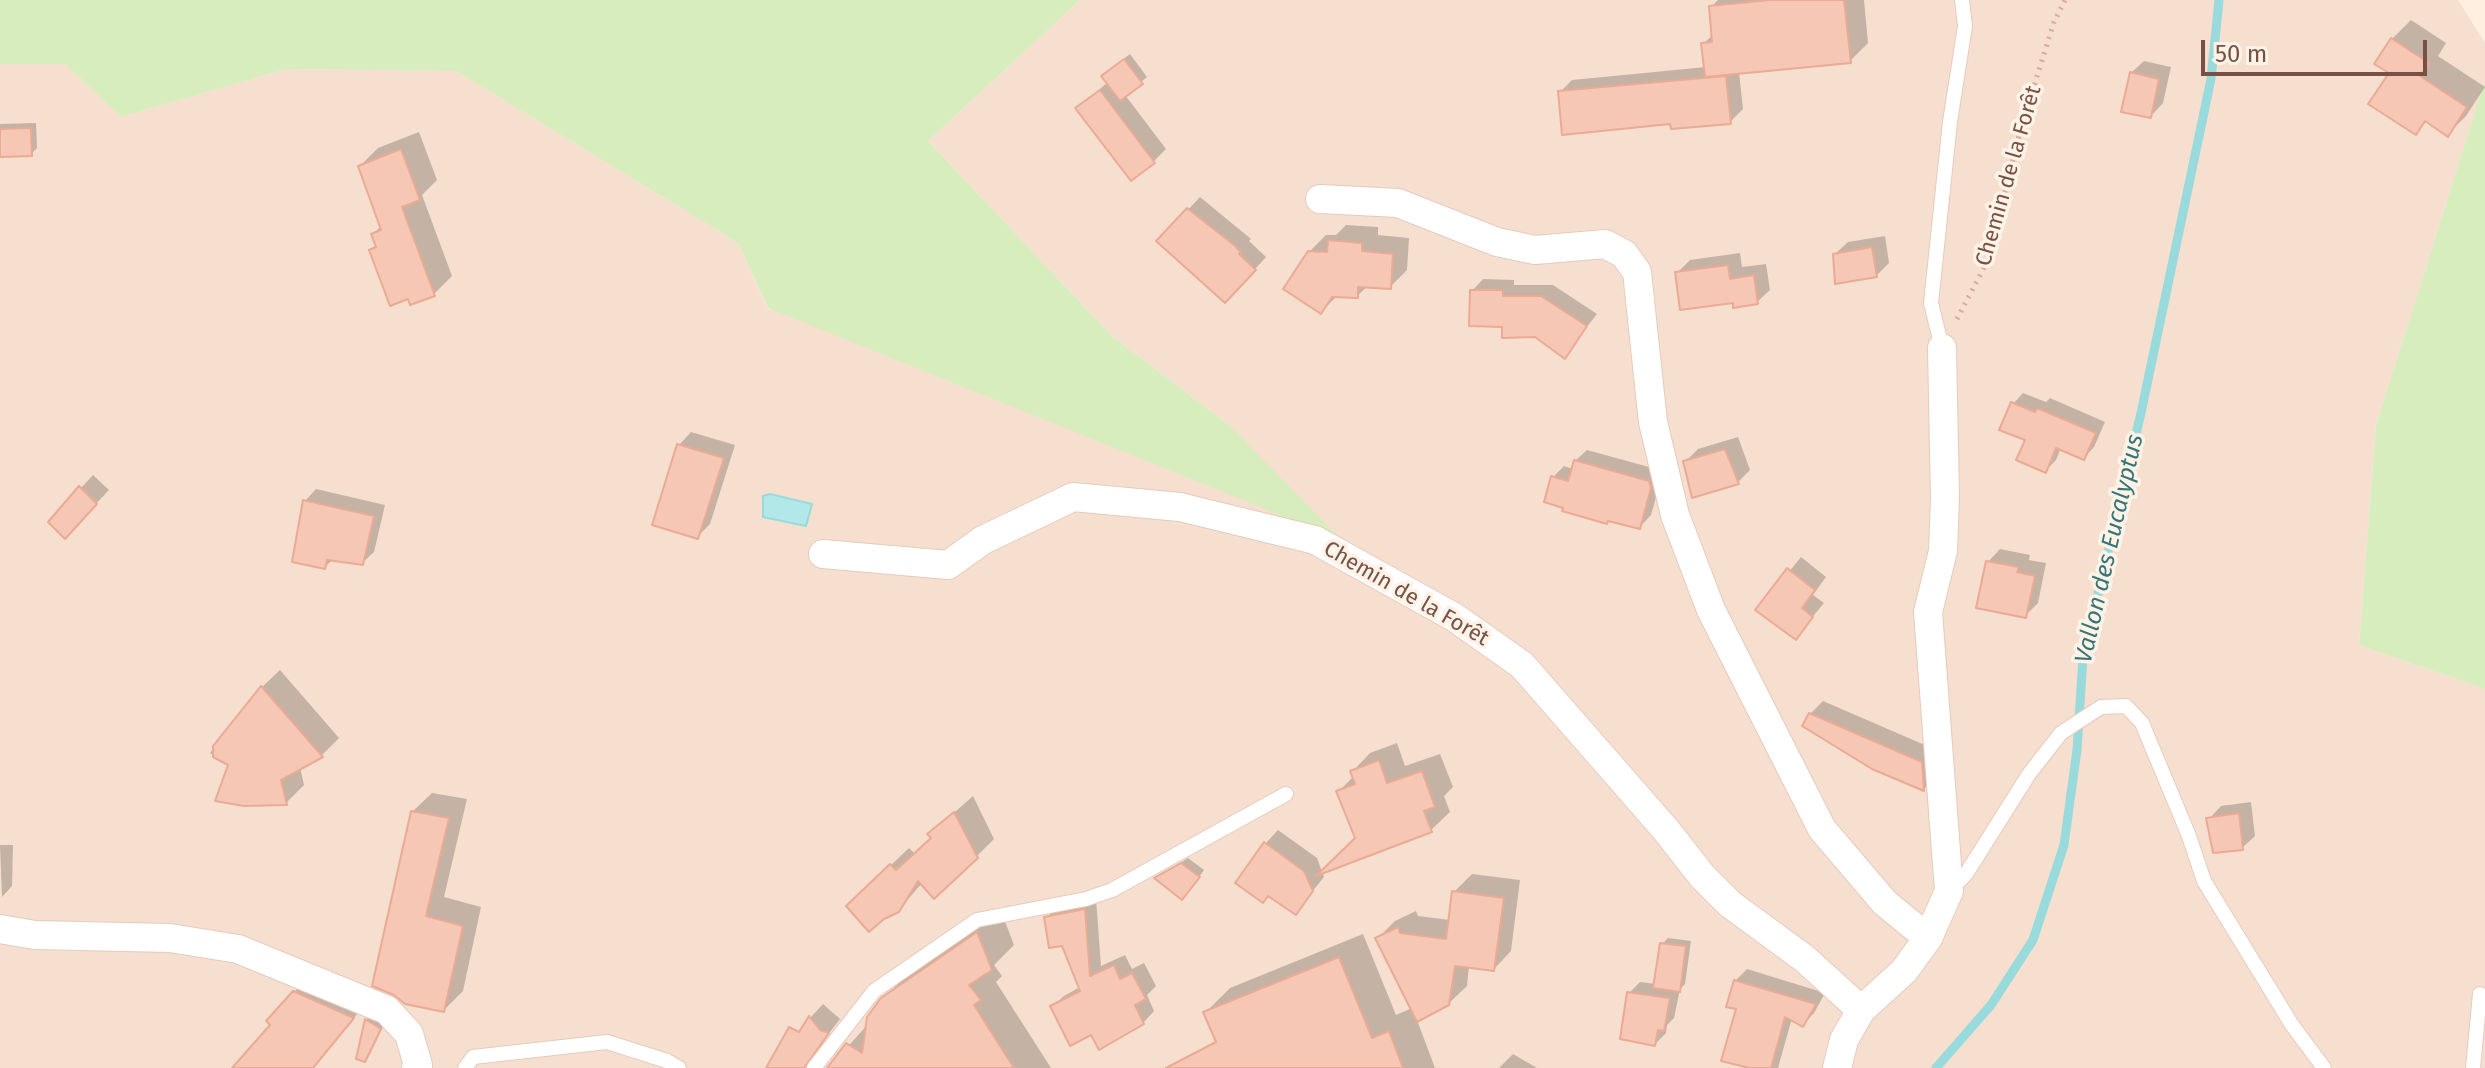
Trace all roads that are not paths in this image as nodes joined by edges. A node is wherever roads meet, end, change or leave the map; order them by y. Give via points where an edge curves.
1 (1962, 0) edge
2 (1320, 199) dead end
3 (1942, 348) joint
4 (823, 554) dead end
5 (1286, 794) dead end
6 (1949, 891) junction
7 (0, 929) edge
8 (1928, 938) junction
9 (2480, 994) dead end
10 (1861, 1010) junction
11 (416, 1068) edge
12 (465, 1068) edge
13 (679, 1068) edge
14 (814, 1068) edge
15 (1837, 1068) edge
16 (2324, 1068) edge
17 (2473, 1068) edge

1 - 3 lane via 1965,26 1931,303
2 - 8 street via 1398,203 1497,242 1535,250 1605,244 1624,254 1637,272 1653,422 1675,515 1711,610 1822,829 1885,903
3 - 6 street via 1943,551 1928,612
4 - 10 street, Chemin de la Forêt via 948,565 983,540 1073,497 1180,507 1315,540 1454,617 1522,665 1702,876
5 - 14 lane via 1112,890 977,920 874,991
6 - 8 street
6 - 16 lane via 1966,874 2061,733 2101,707 2126,706 2142,723 2204,881
7 - 11 street via 35,935 170,938 238,949 387,1010 409,1034
8 - 10 street via 1904,971
9 - 17 lane
10 - 15 street via 1844,1040
12 - 13 lane via 473,1057 607,1042

